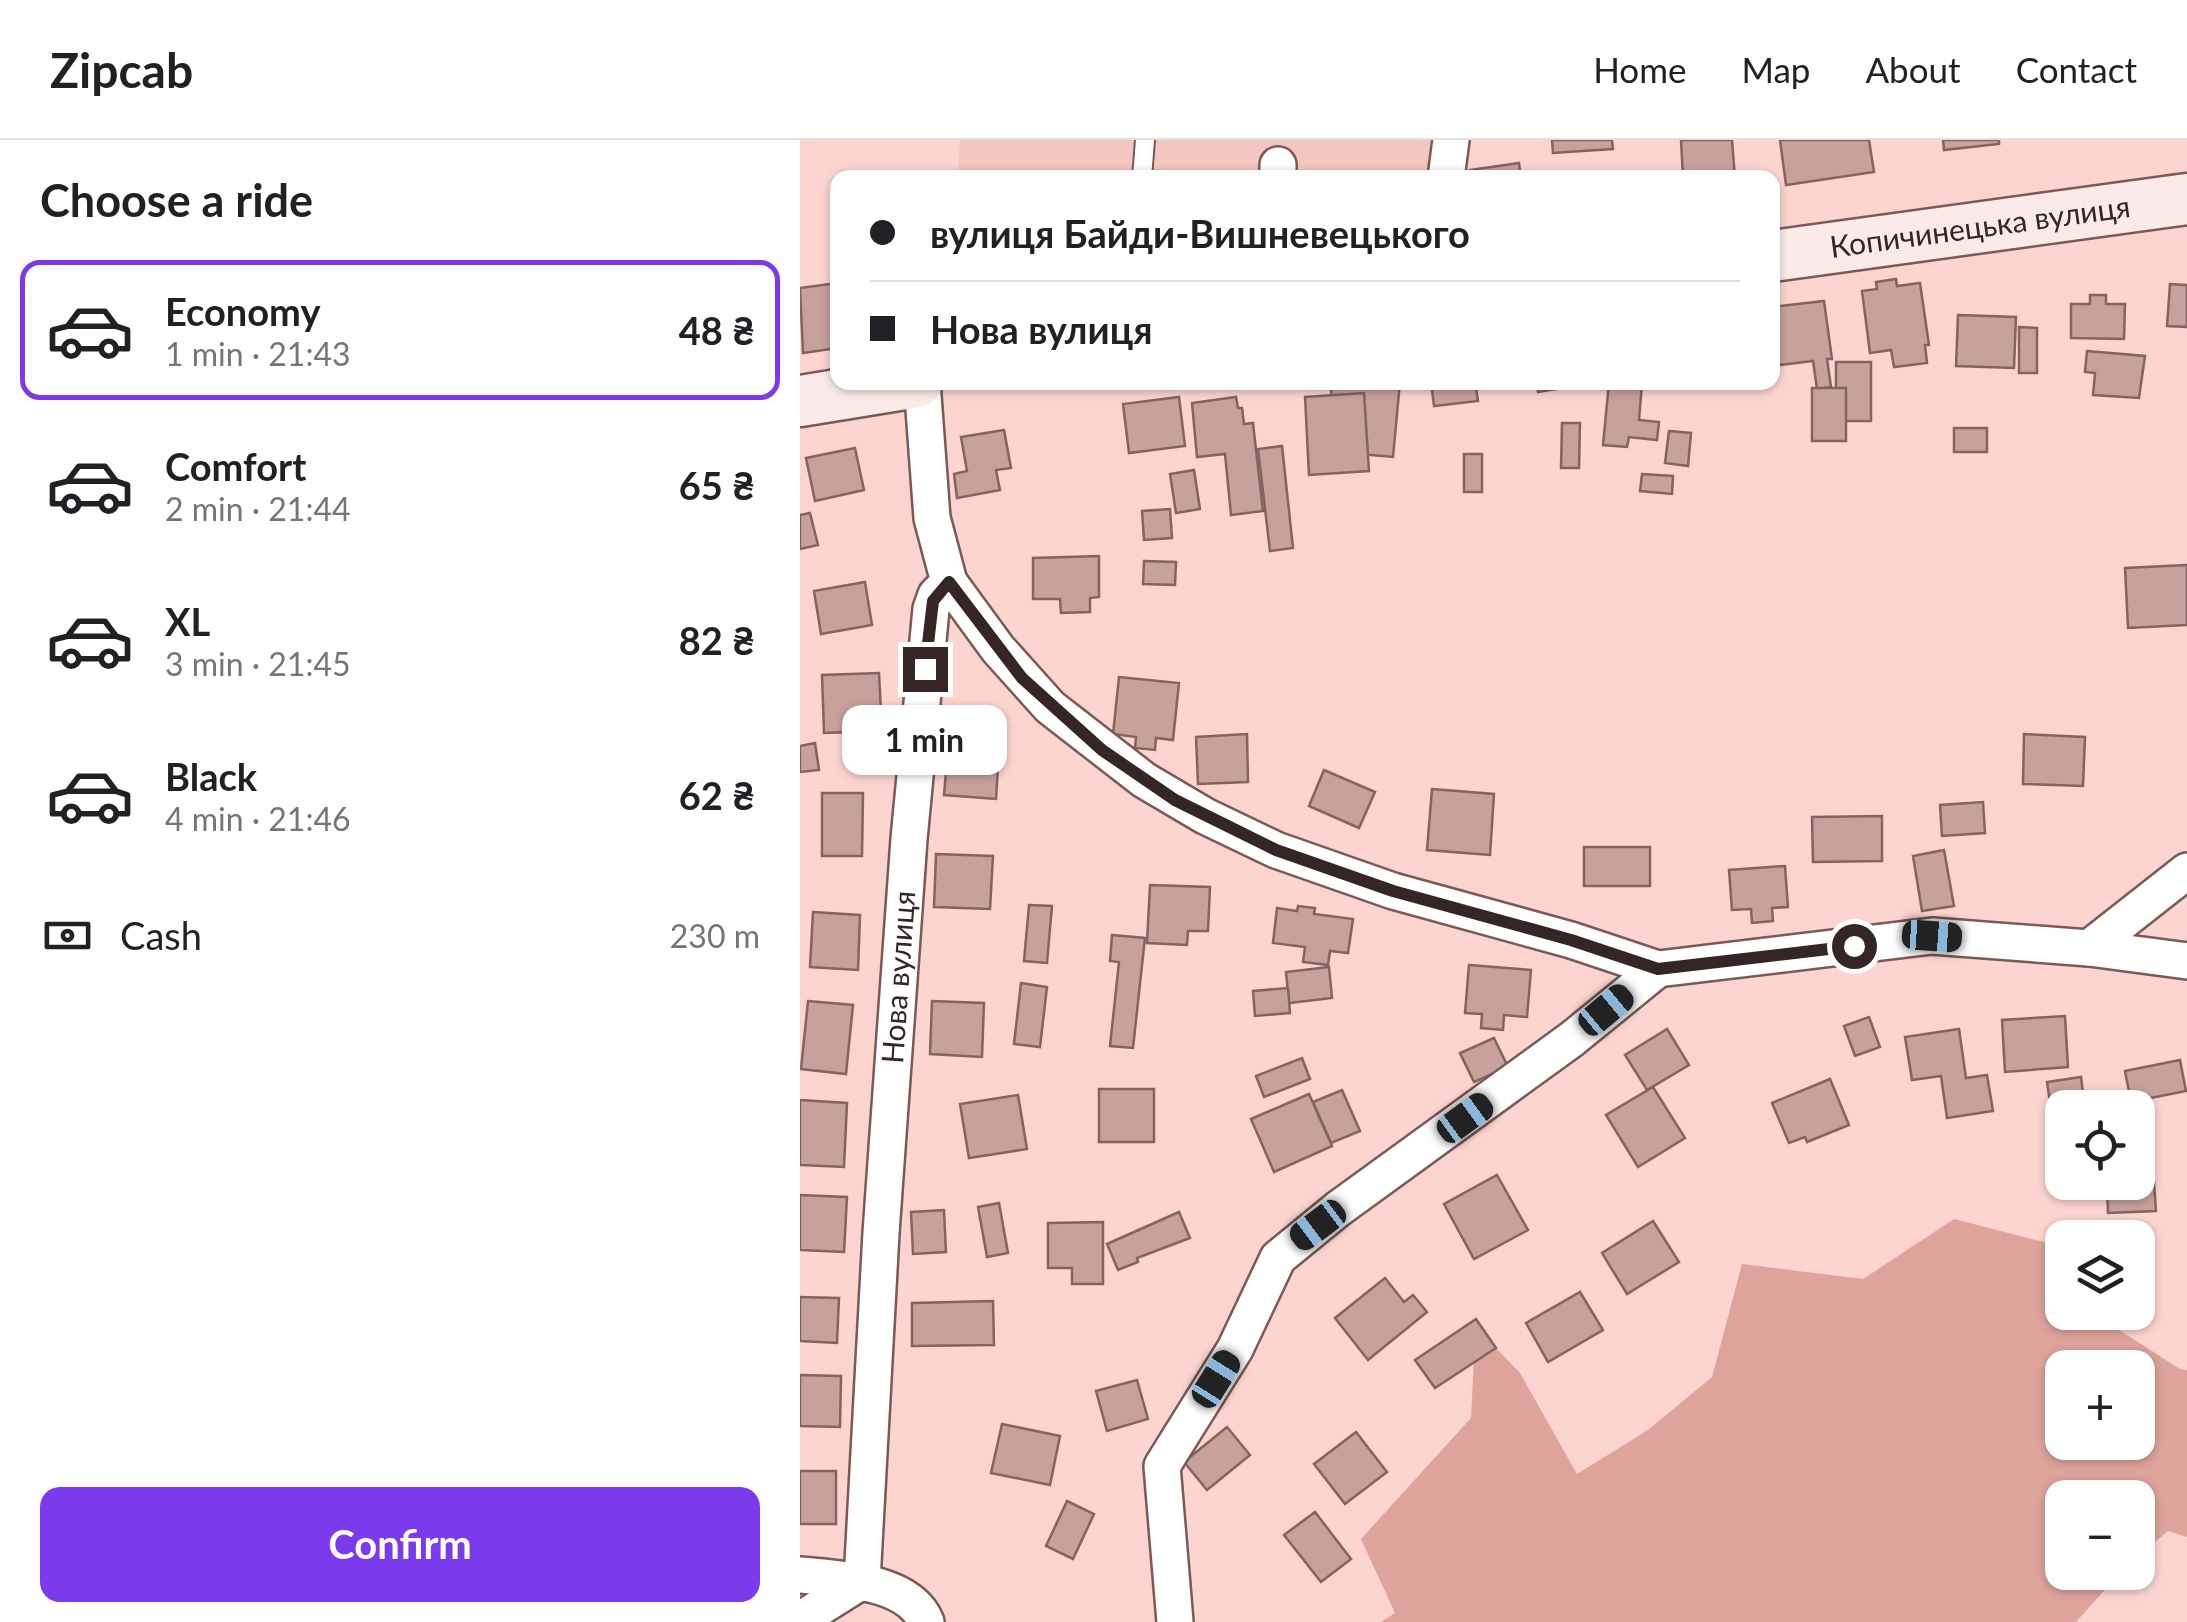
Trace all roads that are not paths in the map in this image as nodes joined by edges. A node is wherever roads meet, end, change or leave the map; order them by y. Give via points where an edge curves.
1 (1145, 140) edge
2 (1451, 140) edge
3 (1143, 170) edge
4 (1447, 170) edge
5 (2187, 199) edge
6 (1780, 255) edge
7 (867, 390) edge
8 (921, 390) edge
9 (800, 400) edge
10 (949, 582) junction
11 (2187, 870) edge
12 (2090, 948) junction
13 (2187, 960) edge
14 (1658, 969) junction
15 (800, 1575) edge
16 (862, 1582) junction
17 (800, 1620) edge
18 (926, 1622) edge
19 (1175, 1622) edge

1 - 3 lane
2 - 4 street
5 - 6 main road, Копичинецька вулиця
7 - 9 main road
8 - 10 street via 932,518
10 - 14 street via 1050,706 1175,800 1330,871
10 - 16 street, Нова вулиця via 931,609 909,839
11 - 12 street
12 - 13 street
12 - 14 street via 1932,936
14 - 19 street via 1278,1258 1235,1350 1162,1466
15 - 16 street
16 - 17 street
16 - 18 street via 907,1598

